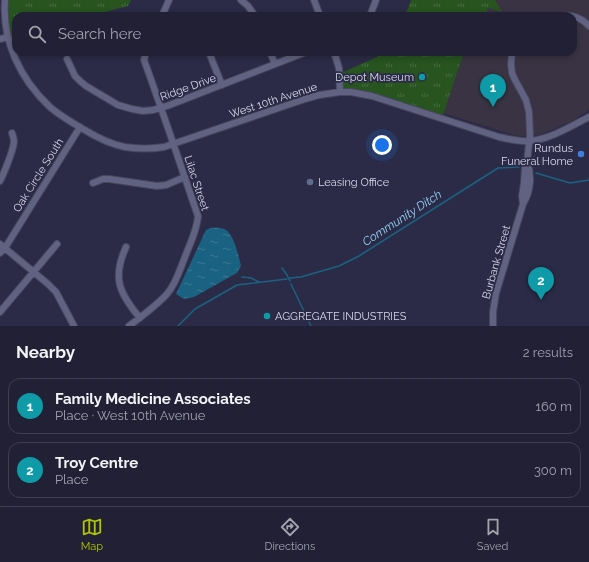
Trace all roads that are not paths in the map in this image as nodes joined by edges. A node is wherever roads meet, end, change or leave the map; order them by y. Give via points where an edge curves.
1 (5, 0) edge
2 (169, 0) edge
3 (241, 0) edge
4 (314, 0) edge
5 (376, 0) edge
6 (164, 12) edge
7 (252, 12) edge
8 (318, 12) edge
9 (372, 12) edge
10 (577, 17) edge
11 (588, 24) edge
12 (8, 37) junction
13 (0, 39) edge
14 (12, 51) edge
15 (14, 56) edge
16 (145, 56) edge
17 (210, 56) edge
18 (272, 56) edge
19 (296, 56) edge
20 (335, 56) edge
21 (512, 56) edge
22 (67, 59) dead end
23 (275, 64) junction
24 (222, 85) junction
25 (340, 92) junction
26 (162, 108) junction
27 (589, 117) edge
28 (80, 127) junction
29 (12, 133) dead end
30 (529, 141) junction
31 (173, 144) junction
32 (185, 177) junction
33 (0, 180) edge
34 (93, 183) dead end
35 (57, 244) dead end
36 (126, 247) dead end
37 (2, 249) edge
38 (33, 272) junction
39 (0, 312) edge
40 (140, 318) junction
41 (74, 326) edge
42 (129, 326) edge
43 (494, 326) edge

1 - 12 street, West 10th Avenue
2 - 6 street
3 - 7 street
4 - 8 street
5 - 9 street
10 - 11 street
12 - 13 street
12 - 14 street, West 10th Avenue
15 - 28 street, West 10th Avenue via 30,86 39,96 50,107
16 - 26 street, Lilac Street via 144,60
17 - 24 street
18 - 23 street
19 - 23 street, Ridge Drive
20 - 25 street via 339,68
21 - 30 street, Burbank Street via 512,73 528,106
22 - 26 street, Ridge Drive via 80,81 113,102 138,110
23 - 24 street, Ridge Drive
24 - 26 street, Ridge Drive
25 - 30 street, West 10th Avenue via 372,96 498,136
25 - 31 street, West 10th Avenue via 305,99
26 - 31 street, Lilac Street
27 - 30 street, West 10th Avenue via 556,133
28 - 31 street, West 10th Avenue via 98,138 126,147 151,149
28 - 37 street, Oak Circle South
29 - 33 street via 13,148
30 - 43 street, Burbank Street via 523,204 496,293
31 - 32 street, Lilac Street
32 - 34 street via 157,186 109,179
32 - 40 street, Lilac Street via 198,216 195,234 168,292
35 - 38 street
36 - 40 street via 120,262 120,288
37 - 38 street
38 - 39 street
38 - 41 street via 56,292
40 - 42 street, Lilac Street

